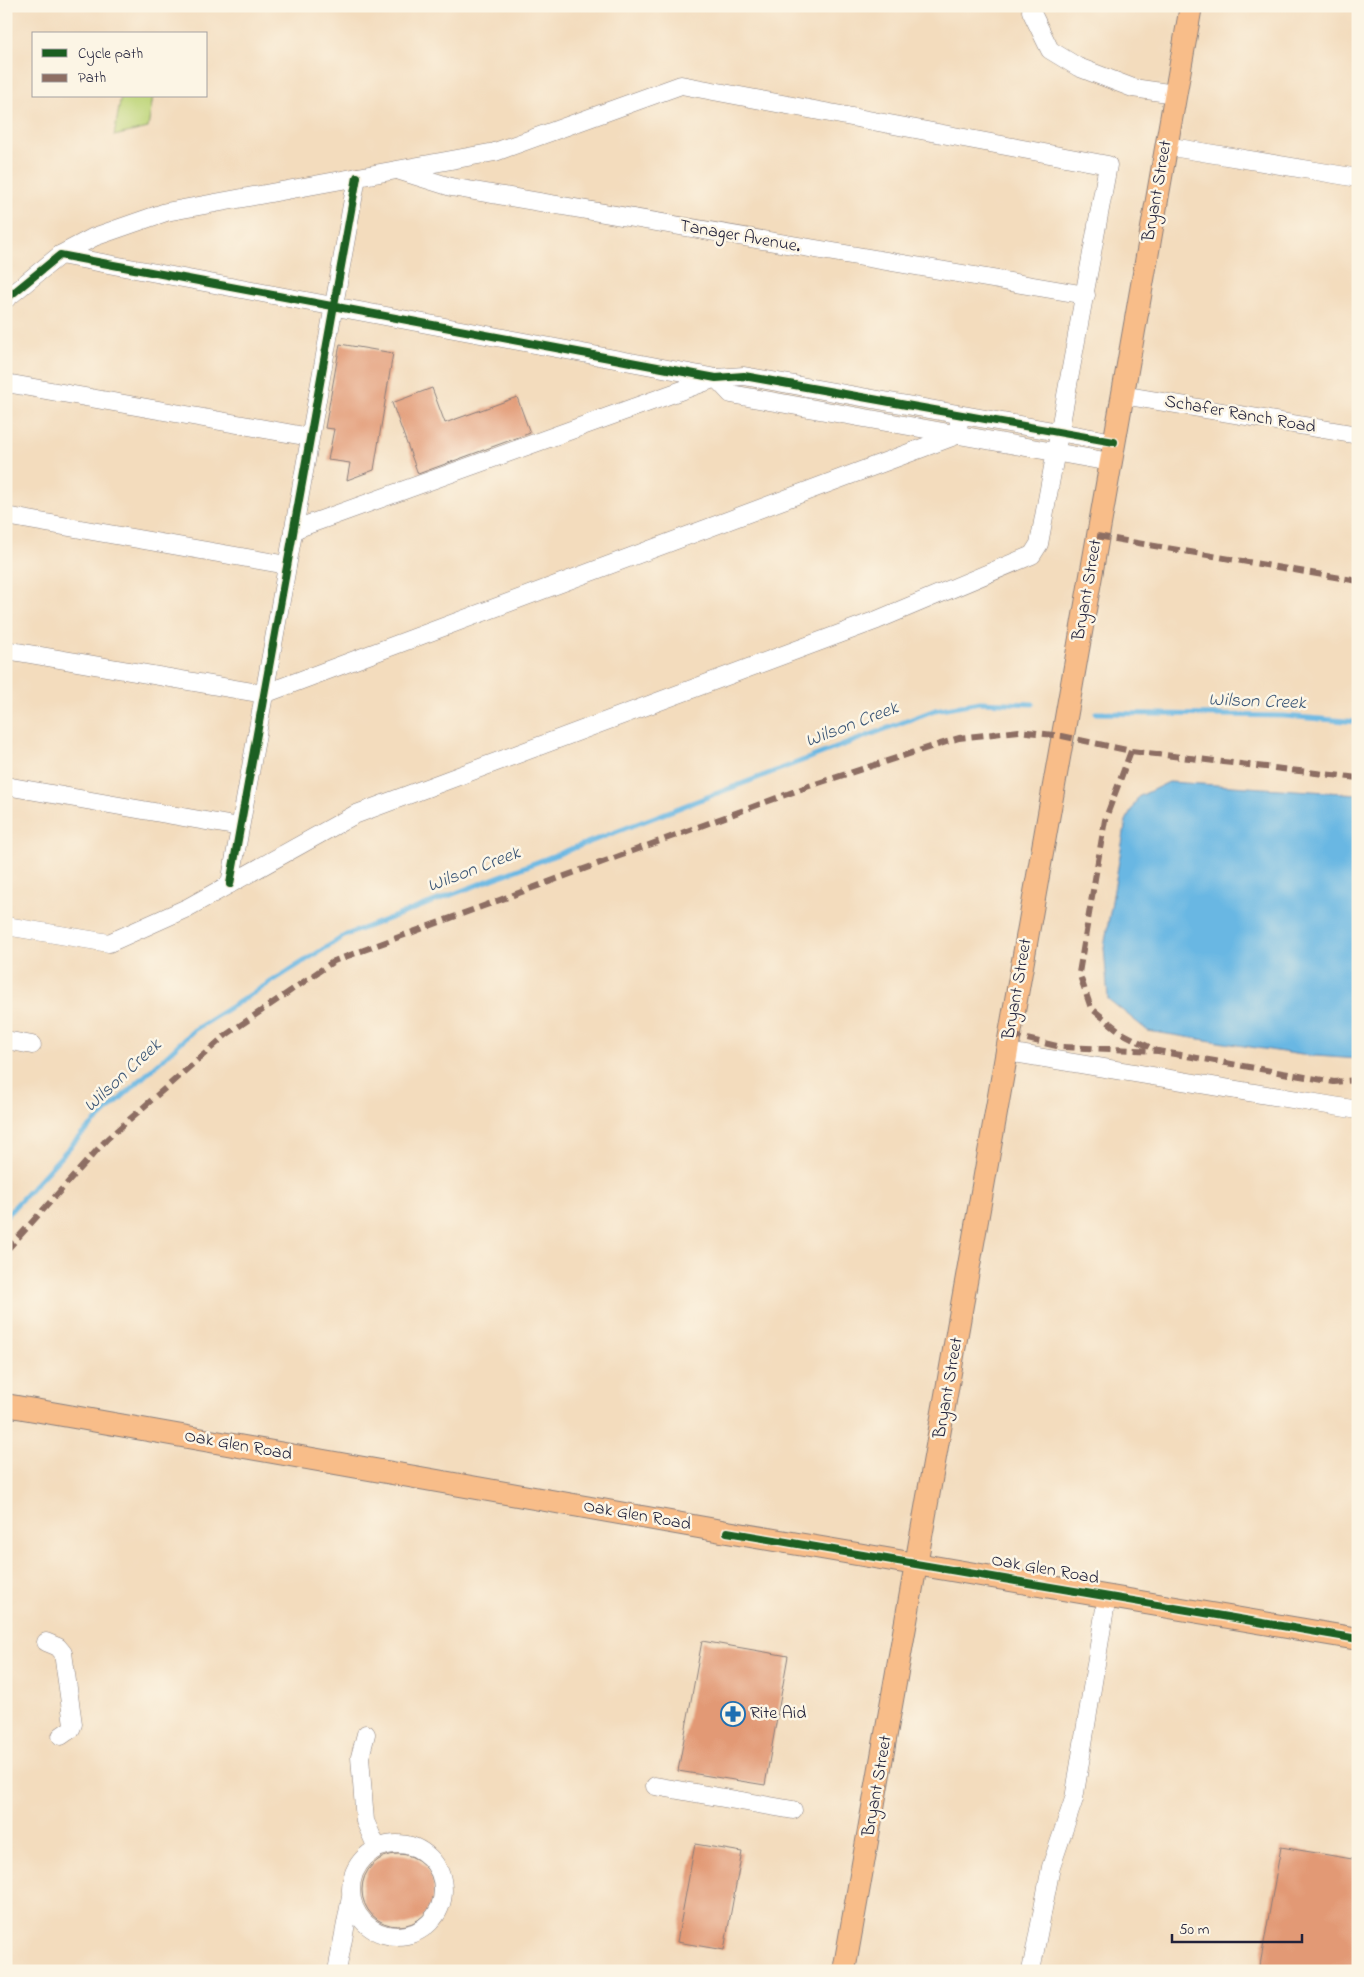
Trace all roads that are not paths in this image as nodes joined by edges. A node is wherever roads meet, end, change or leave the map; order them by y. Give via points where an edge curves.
1 (1032, 6) edge
2 (1191, 6) edge
3 (1175, 94) junction
4 (1166, 146) junction
5 (397, 170) junction
6 (357, 177) junction
7 (1358, 178) edge
8 (60, 255) junction
9 (1086, 295) junction
10 (6, 299) edge
11 (334, 306) junction
12 (716, 378) junction
13 (6, 383) edge
14 (1122, 395) junction
15 (960, 416) junction
16 (1060, 433) junction
17 (956, 435) junction
18 (1358, 435) edge
19 (310, 437) junction
20 (1056, 452) junction
21 (1112, 452) junction
22 (6, 516) edge
23 (294, 530) junction
24 (287, 565) junction
25 (6, 650) edge
26 (264, 694) junction
27 (6, 786) edge
28 (240, 827) junction
29 (230, 884) junction
30 (6, 926) edge
31 (6, 1040) edge
32 (32, 1045) dead end
33 (1007, 1052) junction
34 (1358, 1110) edge
35 (6, 1405) edge
36 (919, 1564) junction
37 (1107, 1596) junction
38 (1358, 1639) edge
39 (46, 1642) dead end
40 (366, 1734) dead end
41 (61, 1736) dead end
42 (655, 1786) dead end
43 (793, 1810) dead end
44 (377, 1848) junction
45 (351, 1897) junction
46 (337, 1971) edge
47 (844, 1971) edge
48 (1032, 1971) edge

1 - 3 street via 1031,11 1050,50 1078,67 1133,88
2 - 3 main road, Bryant Street
3 - 4 main road, Bryant Street
4 - 7 street
4 - 14 main road, Bryant Street
5 - 6 street
5 - 9 street, Tanager Avenue. via 451,187
5 - 9 street via 494,152 681,85 691,86 1108,165
6 - 8 street via 166,212 94,236
6 - 11 street
8 - 10 street
8 - 11 street
9 - 16 street
11 - 12 street
11 - 19 street
12 - 15 street via 744,376
12 - 17 street via 731,394
12 - 23 street
13 - 19 street
14 - 18 street, Schafer Ranch Road
14 - 21 main road, Bryant Street
15 - 16 street
15 - 17 street
16 - 20 street
16 - 21 street
17 - 20 street
17 - 26 street
19 - 23 street
20 - 21 street
20 - 29 street via 1039,544 1032,554 877,620 354,815
21 - 33 main road, Bryant Street
22 - 24 street
23 - 24 street
24 - 26 street
25 - 26 street
26 - 28 street
27 - 28 street
28 - 29 street
29 - 30 street via 187,908 109,943
31 - 32 street
33 - 34 street
33 - 36 main road, Bryant Street
35 - 36 main road, Oak Glen Road
36 - 37 main road, Oak Glen Road
36 - 47 main road, Bryant Street
37 - 38 main road, Oak Glen Road
37 - 48 street via 1074,1799 1050,1867
39 - 41 street via 58,1646 65,1663 73,1724
40 - 44 street via 360,1758 365,1821
42 - 43 street
44 - 45 street via 356,1867 351,1881
44 - 45 street via 406,1844 431,1858 443,1884 436,1914 426,1926 412,1933 396,1936 380,1933 356,1912
45 - 46 street

